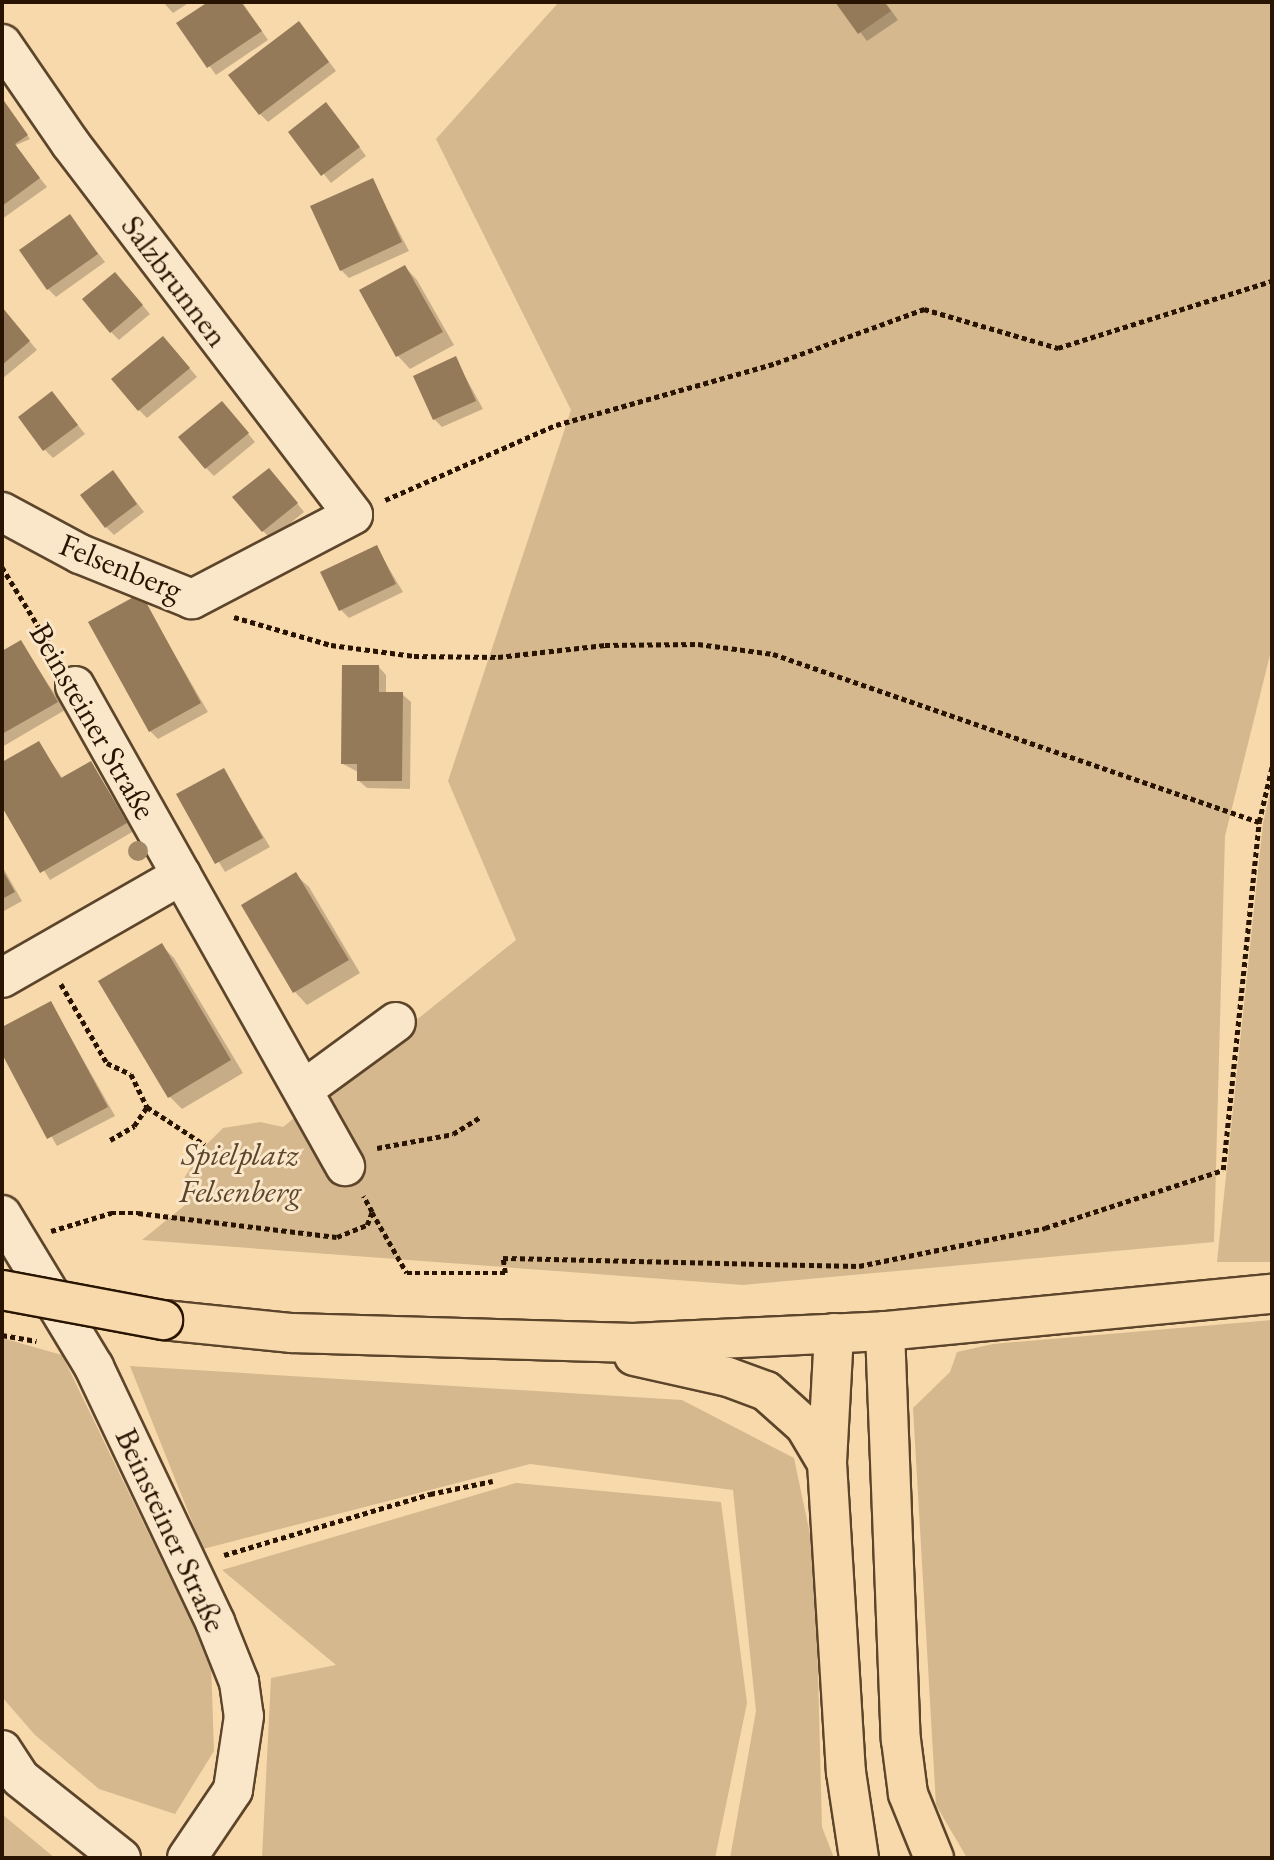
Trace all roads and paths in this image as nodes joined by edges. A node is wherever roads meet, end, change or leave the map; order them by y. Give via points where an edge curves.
1 (2, 44) edge
2 (1272, 281) edge
3 (2, 512) edge
4 (353, 515) junction
5 (2, 567) edge
6 (192, 599) junction
7 (75, 686) joint
8 (1272, 766) edge
9 (1259, 822) junction
10 (182, 875) junction
11 (43, 954) junction
12 (2, 978) edge
13 (397, 1022) dead end
14 (303, 1090) junction
15 (148, 1107) junction
16 (479, 1118) dead end
17 (110, 1140) dead end
18 (205, 1145) dead end
19 (345, 1166) junction
20 (372, 1212) junction
21 (2, 1215) edge
22 (75, 1224) dead end
23 (2, 1290) edge
24 (1272, 1294) edge
25 (885, 1331) junction
26 (834, 1333) junction
27 (569, 1341) junction
28 (827, 1463) junction
29 (493, 1481) dead end
30 (189, 1569) junction
31 (2, 1750) edge
32 (121, 1858) edge
33 (187, 1858) edge
34 (859, 1858) edge
35 (934, 1858) edge

1 - 4 street, Salzbrunnen via 70,143
2 - 4 path via 1058,348 924,309 776,363 556,425
3 - 6 street, Felsenberg via 80,554
4 - 6 street, Felsenberg
5 - 7 path, Beinsteiner Straße
6 - 9 path via 230,616 331,645 414,656 498,657 605,645 698,644 773,654
7 - 10 street, Beinsteiner Straße
8 - 9 path
9 - 20 path via 1223,1170 1045,1228 859,1266 503,1258 505,1273 407,1273
10 - 11 street
10 - 14 street, Beinsteiner Straße
11 - 12 street
11 - 15 path via 107,1063 131,1074
13 - 14 street
14 - 19 street, Beinsteiner Straße
15 - 17 path via 134,1126
15 - 18 path
16 - 19 path via 453,1133 373,1149
19 - 20 path
20 - 22 path via 367,1225 337,1237 138,1213 111,1213
21 - 30 street, Beinsteiner Straße via 94,1367
23 - 27 highway, bridge via 163,1320 292,1333
24 - 25 highway
25 - 26 highway
25 - 35 highway via 901,1740 908,1794
26 - 27 highway via 633,1343
26 - 28 highway
27 - 28 highway via 728,1377 765,1391 804,1426
28 - 34 highway via 846,1772
29 - 30 path via 320,1525
30 - 33 street, Beinsteiner Straße via 228,1653 244,1716 233,1790
31 - 32 street via 20,1777

